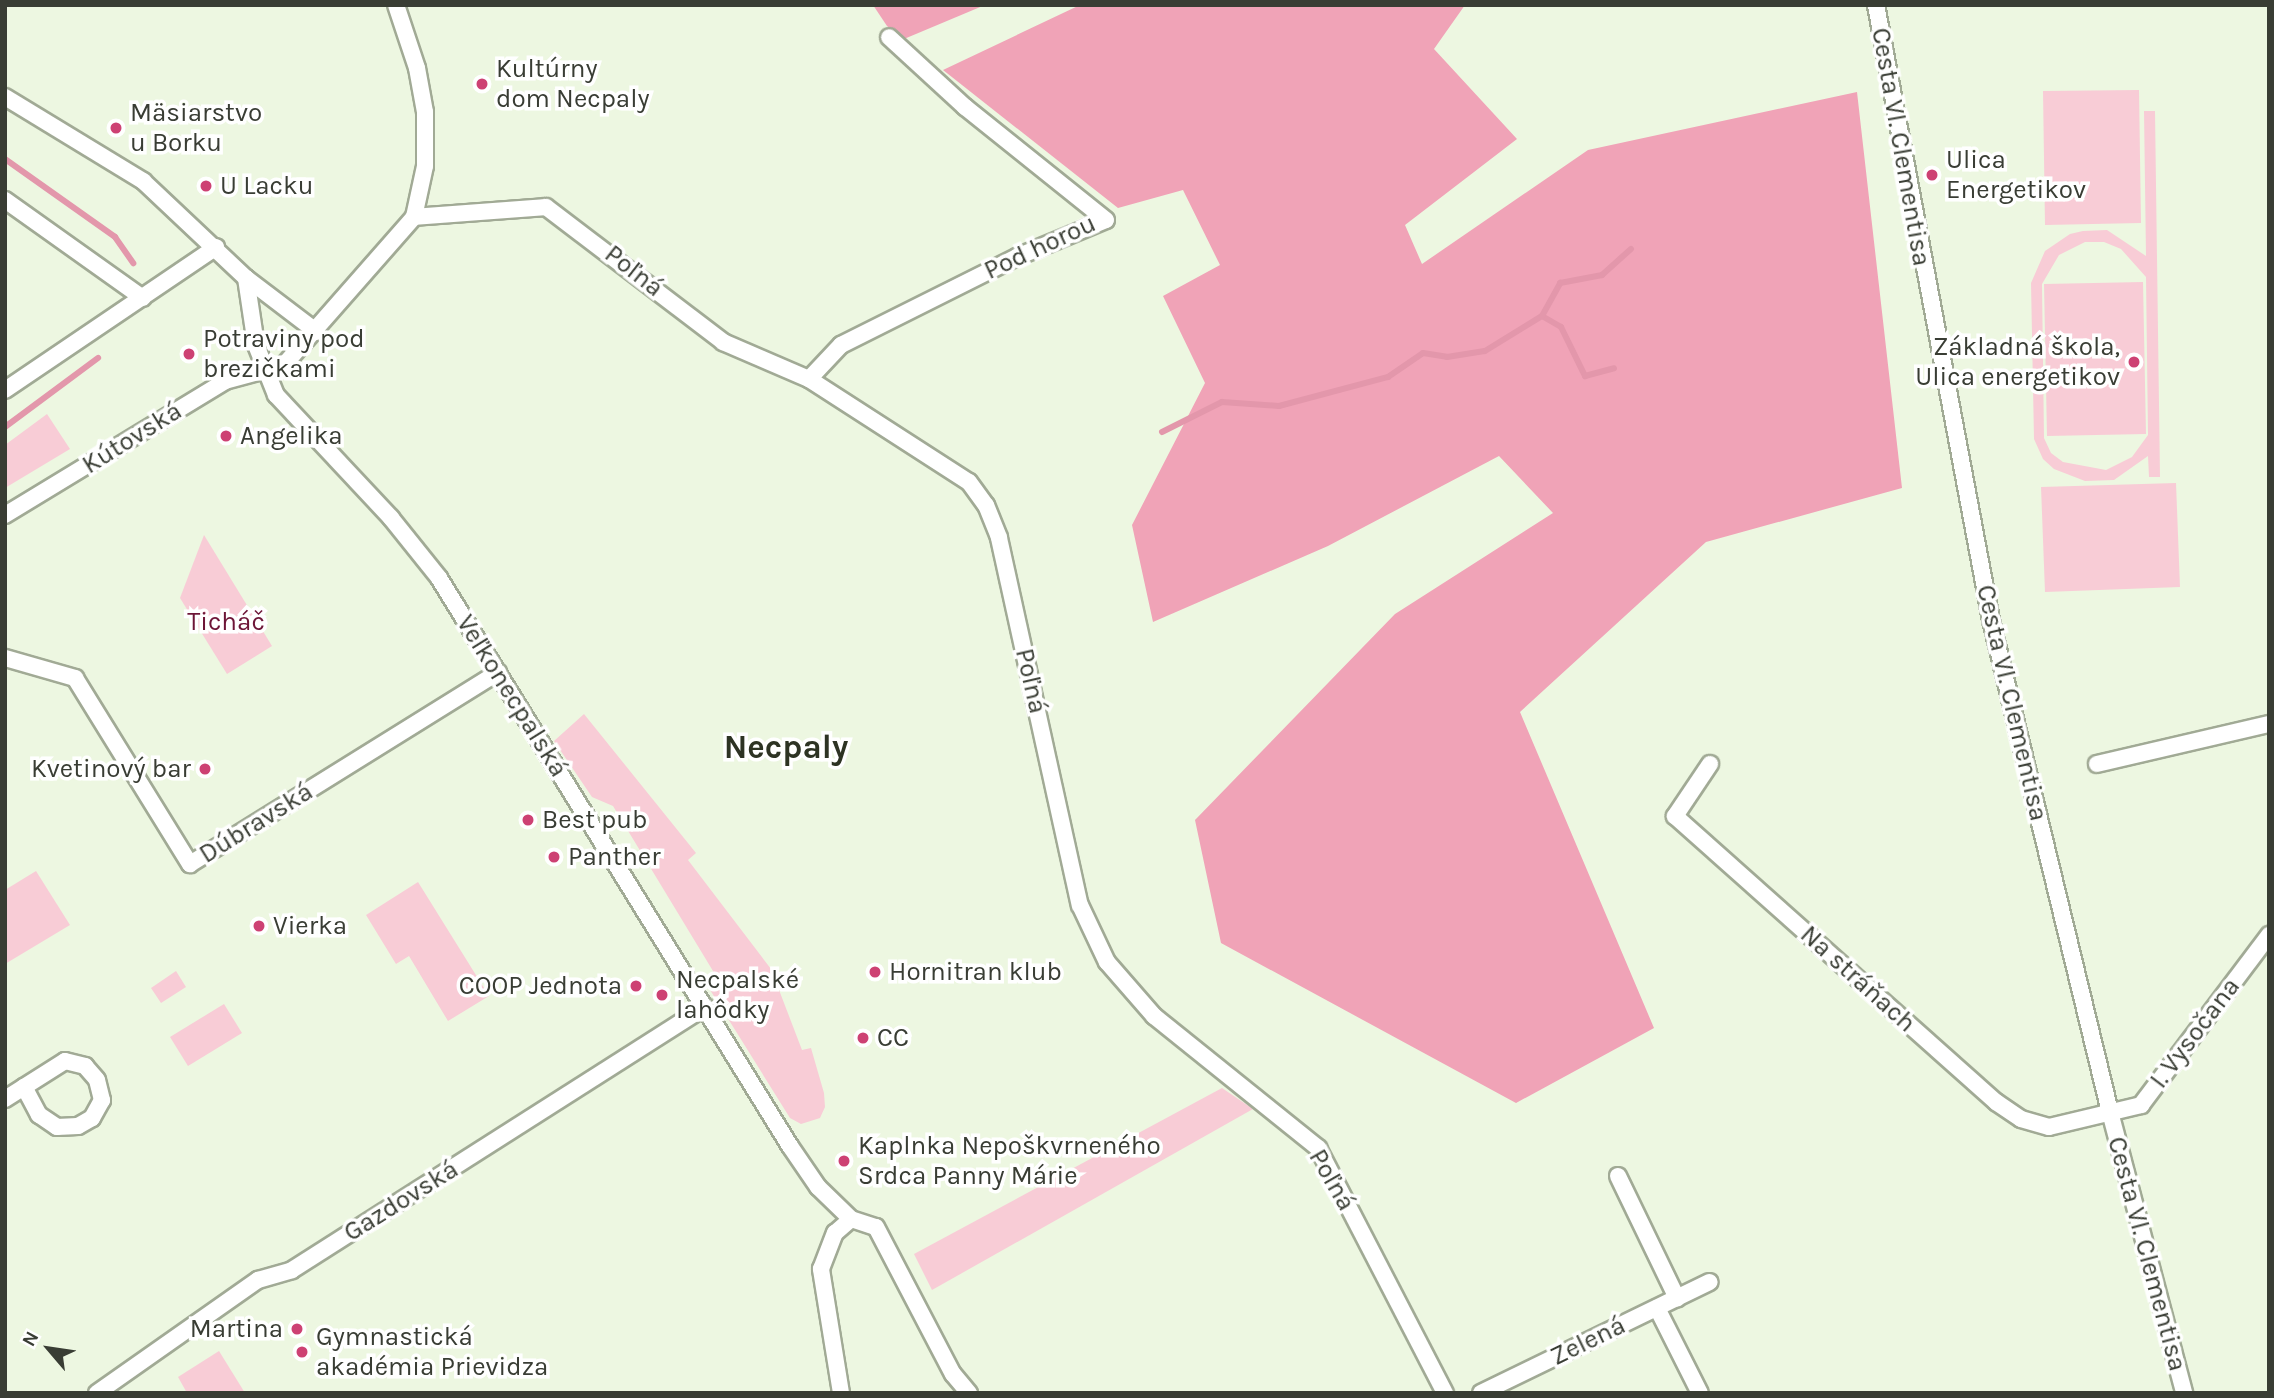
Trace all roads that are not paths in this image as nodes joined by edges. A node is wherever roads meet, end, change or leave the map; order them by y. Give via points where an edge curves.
1 (396, 5) edge
2 (1876, 5) edge
3 (889, 37) dead end
4 (5, 97) edge
5 (5, 200) edge
6 (414, 217) junction
7 (216, 247) junction
8 (246, 278) junction
9 (143, 298) junction
10 (317, 332) junction
11 (263, 370) junction
12 (809, 379) junction
13 (5, 390) edge
14 (5, 516) edge
15 (5, 658) edge
16 (498, 672) junction
17 (2269, 724) edge
18 (1710, 764) dead end
19 (2097, 764) dead end
20 (2269, 935) edge
21 (705, 1007) junction
22 (24, 1087) junction
23 (5, 1099) edge
24 (2110, 1112) junction
25 (1618, 1176) dead end
26 (851, 1219) junction
27 (1710, 1282) dead end
28 (1676, 1298) junction
29 (1657, 1308) junction
30 (97, 1393) edge
31 (841, 1393) edge
32 (970, 1393) edge
33 (1445, 1393) edge
34 (1482, 1393) edge
35 (1700, 1393) edge
36 (2184, 1393) edge

1 - 6 street via 417,68 425,113 425,166
2 - 24 street, Cesta Vl. Clementisa via 1991,620
3 - 12 street, Pod horou via 965,107 1106,220 1017,257 841,345
4 - 7 street via 143,181
5 - 9 street
6 - 10 street, Kútovská
6 - 12 street, Poľná via 546,207 723,342
7 - 8 street
7 - 9 street
8 - 10 street
8 - 11 street, Veľkonecpalská
9 - 13 street
10 - 11 street, Kútovská via 284,365
11 - 14 street, Kútovská via 225,381
11 - 16 street, Veľkonecpalská via 288,410 391,518 439,578
12 - 33 street, Poľná via 969,482 986,505 999,538 1080,905 1107,962 1154,1016 1318,1148
15 - 16 street, Dúbravská via 75,678 190,864
16 - 21 street, Veľkonecpalská
17 - 19 street
18 - 24 street, Na stráňach via 1675,816 1985,1093 2021,1119 2049,1127
20 - 24 street, I. Vysočana via 2141,1105
21 - 26 street, Veľkonecpalská via 818,1187
21 - 30 street, Gazdovská via 292,1270 258,1280
22 - 22 street via 65,1061 85,1066 97,1080 102,1100 92,1118 78,1126 57,1127 39,1115
22 - 23 street
24 - 36 street, Cesta Vl. Clementisa
25 - 28 street
26 - 31 street via 835,1233 821,1269
26 - 32 street, Veľkonecpalská via 876,1227 953,1374
27 - 28 street, Zelená
28 - 29 street, Zelená
29 - 34 street, Zelená
29 - 35 street, Zelená

